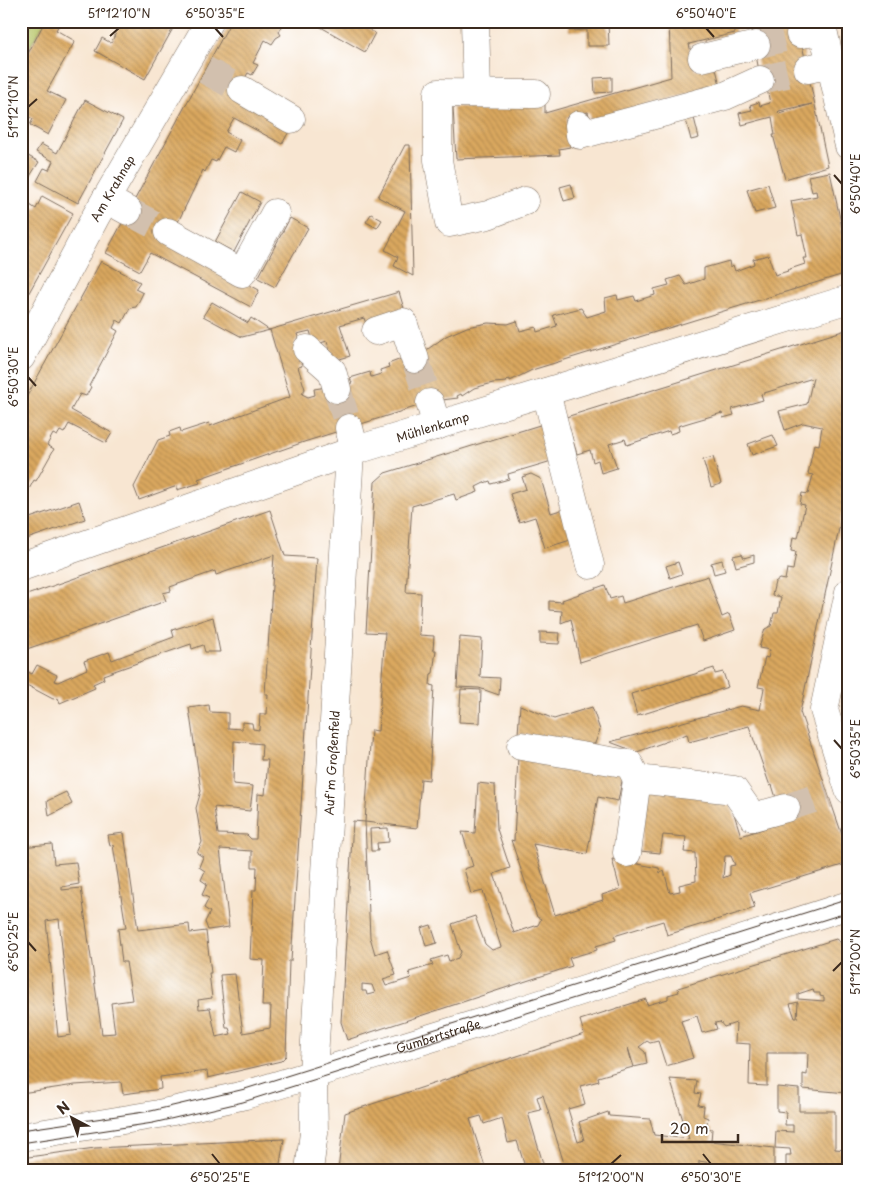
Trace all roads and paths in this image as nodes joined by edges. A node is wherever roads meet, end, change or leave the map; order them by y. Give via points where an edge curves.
1 (210, 21) edge
2 (475, 21) edge
3 (756, 45) tunnel mouth
4 (823, 47) edge
5 (702, 58) dead end
6 (760, 80) tunnel mouth
7 (242, 90) tunnel mouth
8 (477, 93) junction
9 (536, 94) dead end
10 (291, 118) dead end
11 (578, 124) dead end
12 (848, 136) edge
13 (525, 201) dead end
14 (275, 213) dead end
15 (168, 232) tunnel mouth
16 (849, 299) edge
17 (376, 331) dead end
18 (307, 349) dead end
19 (21, 357) edge
20 (415, 359) tunnel mouth
21 (337, 389) tunnel mouth
22 (546, 392) junction
23 (352, 444) junction
24 (590, 565) dead end
25 (21, 567) edge
26 (849, 592) edge
27 (522, 746) dead end
28 (637, 779) junction
29 (842, 791) edge
30 (786, 808) tunnel mouth
31 (627, 852) dead end
32 (849, 905) edge
33 (313, 1075) junction
34 (21, 1137) edge
35 (309, 1170) edge

1 - 19 street, Am Krahnap via 196,65 117,205
2 - 8 street
3 - 5 street
4 - 12 street
6 - 11 street via 725,96 580,135
7 - 10 street
8 - 9 street
8 - 13 street via 438,93 438,160 449,224 488,215
14 - 15 street via 242,273
16 - 22 street, Mühlenkamp
17 - 20 street via 403,322
18 - 21 street via 332,371
22 - 23 street, Mühlenkamp via 433,414
22 - 24 street
23 - 25 street, Mühlenkamp
23 - 33 street, Auf'm Großenfeld
26 - 29 street via 824,710
27 - 28 street via 629,764
28 - 30 street via 734,790 753,817
28 - 31 street
32 - 33 street, Gumbertstraße
33 - 34 street, Gumbertstraße via 245,1095 159,1114
33 - 35 street, Auf'm Großenfeld via 314,1133

